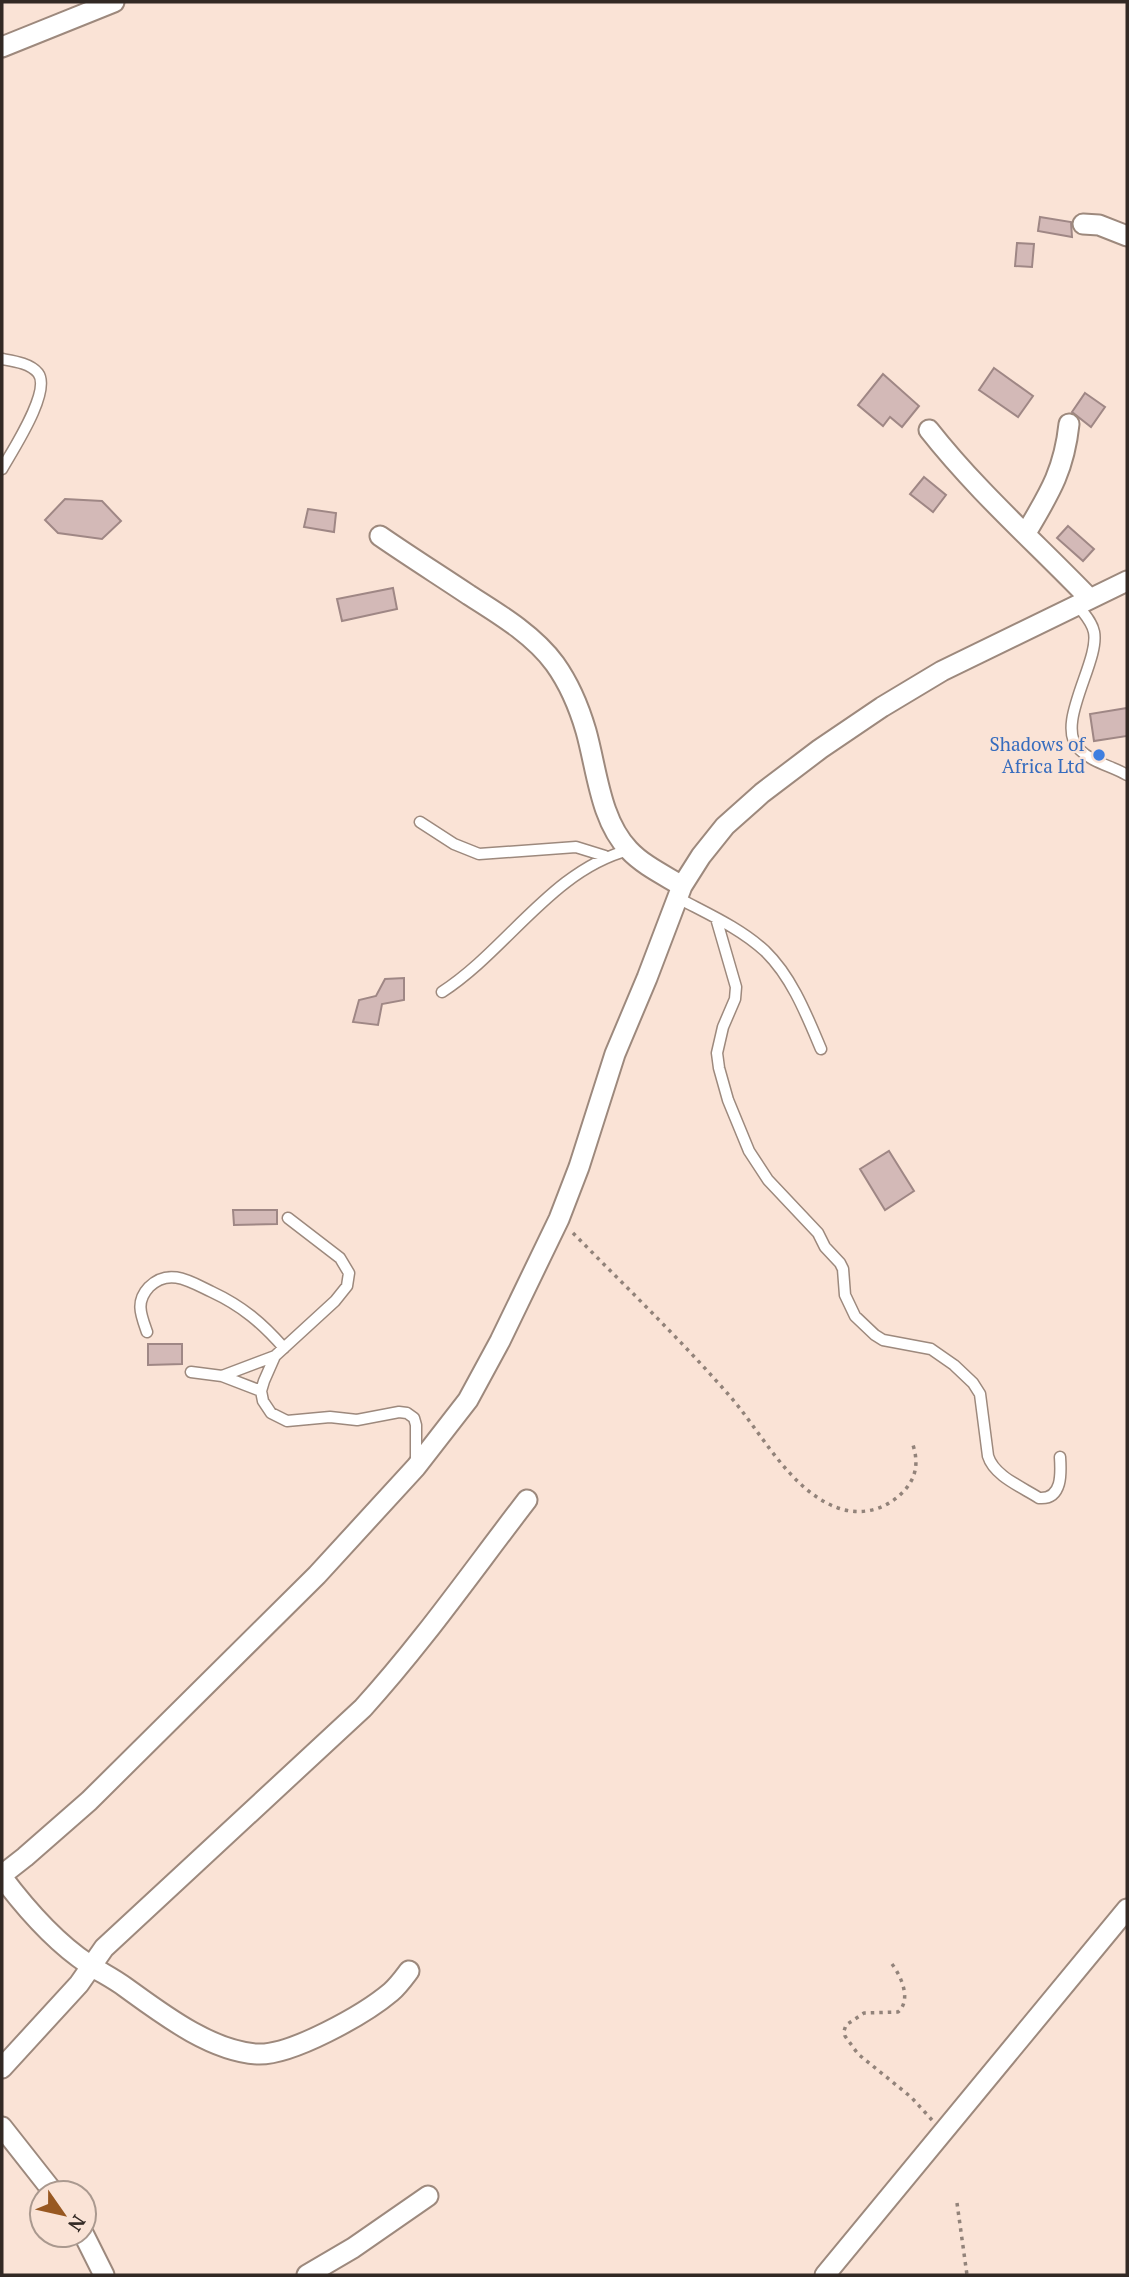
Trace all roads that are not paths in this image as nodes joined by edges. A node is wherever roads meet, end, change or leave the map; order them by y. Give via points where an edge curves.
1 (114, 2) edge
2 (2, 47) edge
3 (1083, 224) dead end
4 (1127, 236) edge
5 (2, 359) edge
6 (1069, 424) dead end
7 (929, 430) dead end
8 (2, 469) edge
9 (1026, 533) junction
10 (380, 536) dead end
11 (1127, 581) edge
12 (1083, 601) junction
13 (1127, 775) edge
14 (420, 822) dead end
15 (629, 850) junction
16 (605, 856) junction
17 (680, 892) junction
18 (716, 918) junction
19 (442, 992) dead end
20 (821, 1049) dead end
21 (288, 1219) dead end
22 (147, 1332) dead end
23 (284, 1348) junction
24 (275, 1356) junction
25 (191, 1372) dead end
26 (222, 1376) junction
27 (261, 1391) junction
28 (1060, 1457) dead end
29 (416, 1467) junction
30 (527, 1500) dead end
31 (2, 1876) edge
32 (1127, 1909) edge
33 (90, 1966) junction
34 (409, 1972) dead end
35 (2, 2068) edge
36 (2, 2127) edge
37 (43, 2179) edge
38 (428, 2196) dead end
39 (91, 2249) edge
40 (104, 2275) edge
41 (306, 2275) edge
42 (825, 2275) edge

1 - 2 street
3 - 4 street
5 - 8 lane via 31,367 41,385 36,405
6 - 9 street via 1060,472
7 - 9 street via 957,466
9 - 12 street
10 - 15 street via 489,608 550,657 580,710 603,801 614,830
11 - 12 street
12 - 13 lane via 1094,649 1073,717 1073,740 1092,760
12 - 17 street via 942,671 820,749 725,825
14 - 16 lane via 454,844 479,853 576,847
15 - 16 lane
15 - 17 street
16 - 19 lane
17 - 18 lane
17 - 29 street via 615,1054 559,1219 468,1400
18 - 20 lane via 767,954 803,1008
18 - 28 lane via 737,993 723,1027 719,1068 749,1151 768,1180 840,1263 847,1303 855,1316 883,1340 930,1349 973,1383 980,1394 988,1455 997,1471 1045,1499 1062,1480
21 - 23 lane via 340,1258 349,1273 343,1293
22 - 23 lane via 140,1300 157,1281 178,1277 230,1299
23 - 24 lane
24 - 26 lane
24 - 27 lane
25 - 26 lane
26 - 27 lane
27 - 29 lane via 271,1413 287,1421 410,1414 416,1424
29 - 31 street via 347,1545 196,1697 89,1801
30 - 33 street via 437,1621 363,1708 177,1878
31 - 33 street via 43,1926
32 - 42 street
33 - 34 street via 172,2020 234,2050 258,2054 281,2052 352,2018 390,1993
33 - 35 street
36 - 37 street
38 - 41 street
39 - 40 street

